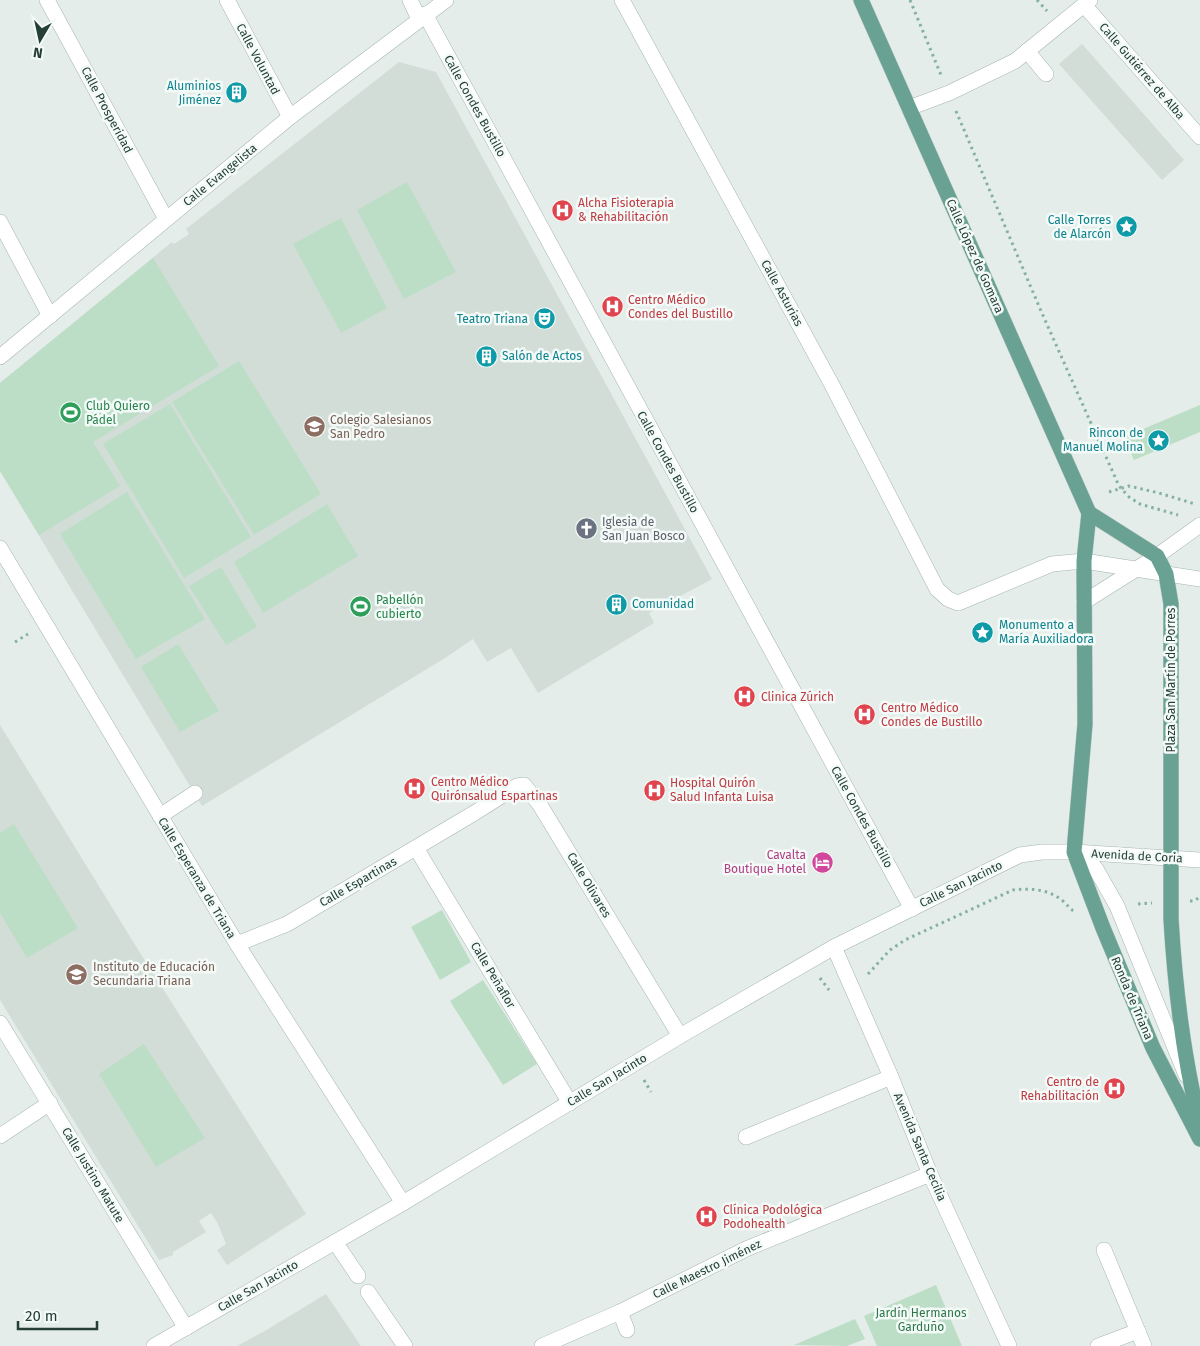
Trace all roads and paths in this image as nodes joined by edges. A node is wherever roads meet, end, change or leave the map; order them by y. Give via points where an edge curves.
1 (47, 0) edge
2 (227, 0) edge
3 (410, 0) edge
4 (446, 0) edge
5 (622, 0) edge
6 (861, 0) edge
7 (910, 0) edge
8 (1087, 3) edge
9 (422, 17) junction
10 (1027, 52) junction
11 (1046, 74) dead end
12 (944, 83) dead end
13 (909, 108) junction
14 (955, 109) dead end
15 (290, 117) junction
16 (1200, 137) edge
17 (166, 219) junction
18 (0, 222) edge
19 (50, 316) junction
20 (0, 357) edge
21 (1122, 489) junction
22 (1109, 492) dead end
23 (1200, 507) edge
24 (1089, 513) junction
25 (1180, 515) dead end
26 (1200, 525) edge
27 (0, 548) edge
28 (1157, 556) junction
29 (1084, 561) junction
30 (1136, 570) junction
31 (1166, 574) junction
32 (1200, 580) edge
33 (1084, 602) junction
34 (195, 794) dead end
35 (476, 812) joint
36 (160, 816) junction
37 (416, 848) junction
38 (1078, 853) junction
39 (1170, 858) junction
40 (1200, 860) edge
41 (1200, 897) edge
42 (1194, 901) dead end
43 (912, 909) junction
44 (1073, 911) dead end
45 (237, 944) junction
46 (834, 947) junction
47 (865, 977) dead end
48 (0, 1023) edge
49 (680, 1036) junction
50 (891, 1077) junction
51 (1190, 1085) junction
52 (50, 1103) junction
53 (570, 1103) junction
54 (1200, 1124) edge
55 (0, 1136) edge
56 (746, 1137) dead end
57 (1200, 1139) edge
58 (930, 1174) junction
59 (403, 1203) junction
60 (335, 1242) junction
61 (1104, 1250) dead end
62 (358, 1276) dead end
63 (368, 1292) dead end
64 (620, 1312) junction
65 (186, 1328) junction
66 (627, 1330) dead end
67 (1138, 1331) junction
68 (154, 1346) edge
69 (405, 1346) edge
70 (542, 1346) edge
71 (1009, 1346) edge
72 (1098, 1346) edge
73 (1144, 1346) edge

1 - 17 street, Calle Prosperidad
2 - 15 street, Calle Voluntad
3 - 9 street, Calle Condes Bustillo
4 - 9 street, Calle Evangelista
5 - 29 street, Calle Asturias via 827,377 937,589 958,603 1052,564
6 - 13 main road, Calle López de Gomara
7 - 12 path
8 - 10 street
8 - 16 street, Calle Gutiérrez de Alba
9 - 15 street, Calle Evangelista
9 - 43 street, Calle Condes Bustillo
10 - 11 street
10 - 13 street via 949,94
13 - 24 main road, Calle López de Gomara
14 - 21 path via 1041,311
15 - 17 street, Calle Evangelista
17 - 19 street, Calle Evangelista
18 - 19 street
19 - 20 street, Calle Evangelista
21 - 22 path
21 - 23 path via 1129,486 1160,493
21 - 25 path via 1140,504
24 - 28 main road
24 - 29 main road
26 - 28 street
27 - 36 street, Calle Esperanza de Triana
28 - 30 street
28 - 31 main road, Plaza San Martín de Porres
29 - 30 street
29 - 33 main road
30 - 31 street
30 - 33 street
31 - 32 street
31 - 39 main road, Plaza San Martín de Porres via 1172,625
33 - 38 main road via 1085,724
34 - 36 street
35 - 37 street, Calle Espartinas
35 - 49 street, Calle Olivares via 517,786 524,785 529,789
36 - 45 street, Calle Esperanza de Triana
37 - 45 street, Calle Espartinas via 287,924
37 - 53 street, Calle Peñaflor
38 - 39 street, Avenida de Coria
38 - 43 street, Calle San Jacinto via 1020,855
38 - 51 street, Ronda de Triana via 1096,869 1117,906
38 - 57 main road, Ronda de Triana via 1100,920 1153,1048
39 - 40 street, Avenida de Coria
39 - 51 main road, Ronda de Triana via 1173,964
41 - 42 path
43 - 46 street, Calle San Jacinto
44 - 47 path via 1052,894 1031,889 1012,890 905,940 890,950
45 - 59 street, Calle Esperanza de Triana
46 - 49 street, Calle San Jacinto
46 - 50 street, Avenida Santa Cecilia
48 - 52 street, Calle Justino Matute
49 - 53 street, Calle San Jacinto
50 - 56 street
50 - 58 street, Avenida Santa Cecilia
51 - 54 main road, Ronda de Triana
52 - 55 street
52 - 65 street, Calle Justino Matute
53 - 59 street, Calle San Jacinto
58 - 64 street, Calle Maestro Jiménez via 746,1249
58 - 71 street, Avenida Santa Cecilia
59 - 60 street, Calle San Jacinto
60 - 62 street
60 - 65 street, Calle San Jacinto
61 - 67 street
63 - 69 street
64 - 66 street
64 - 70 street, Calle Maestro Jiménez
65 - 68 street, Calle San Jacinto
67 - 72 street
67 - 73 street

